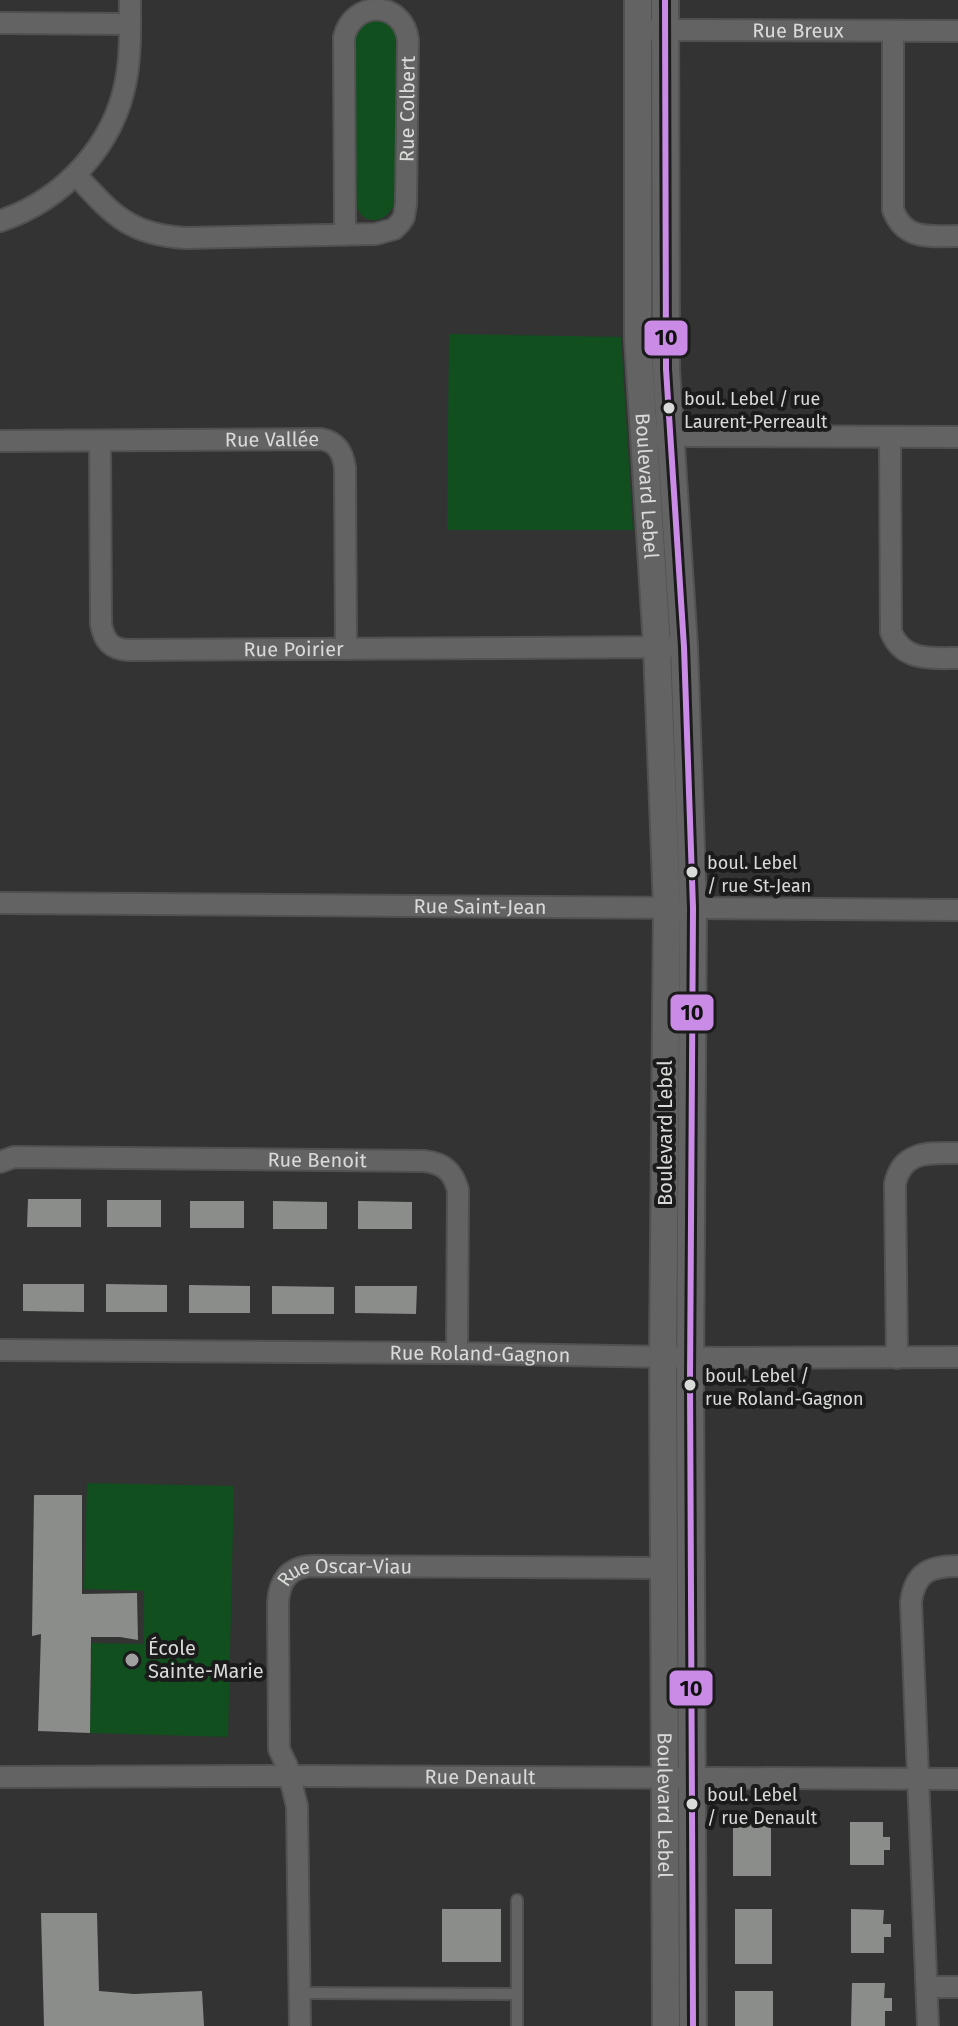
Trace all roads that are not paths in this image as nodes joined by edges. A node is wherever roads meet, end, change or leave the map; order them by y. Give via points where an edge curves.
1 (130, 0) edge
2 (638, 0) edge
3 (665, 0) edge
4 (0, 23) edge
5 (130, 24) junction
6 (652, 30) junction
7 (893, 31) junction
8 (958, 31) edge
9 (76, 175) junction
10 (0, 221) edge
11 (345, 235) junction
12 (958, 236) edge
13 (657, 436) junction
14 (890, 437) junction
15 (958, 437) edge
16 (0, 441) edge
17 (100, 441) junction
18 (657, 647) junction
19 (684, 647) junction
20 (346, 649) junction
21 (958, 658) edge
22 (0, 903) edge
23 (680, 908) junction
24 (958, 910) edge
25 (958, 1153) edge
26 (0, 1162) edge
27 (0, 1350) edge
28 (457, 1353) junction
29 (663, 1357) junction
30 (690, 1357) junction
31 (958, 1357) edge
32 (897, 1358) junction
33 (958, 1566) edge
34 (665, 1568) junction
35 (289, 1776) junction
36 (0, 1777) edge
37 (666, 1777) junction
38 (692, 1778) junction
39 (918, 1779) junction
40 (958, 1779) edge
41 (517, 1900) dead end
42 (928, 1987) junction
43 (958, 1987) edge
44 (299, 1993) junction
45 (517, 1994) junction
46 (300, 2026) edge
47 (517, 2026) edge
48 (666, 2026) edge
49 (693, 2026) edge
50 (928, 2026) edge

1 - 5 street
2 - 6 street, Boulevard Lebel
3 - 6 street, Boulevard Lebel
4 - 5 street
5 - 9 street via 127,77 118,110
6 - 7 street, Rue Breux
6 - 13 street, Boulevard Lebel via 638,339
7 - 8 street, Rue Breux
7 - 12 street via 893,210 904,229 914,234
9 - 10 street via 38,204
9 - 11 street, Rue Colbert via 115,215 150,234
11 - 11 street, Rue Colbert via 394,229 405,211 407,31 392,11 378,7 359,11 344,37
13 - 14 street
13 - 18 street, Boulevard Lebel
13 - 19 street, Boulevard Lebel
14 - 15 street
14 - 21 street via 891,632 899,647 915,657
16 - 17 street, Rue Vallée
17 - 20 street, Rue Vallée via 334,443 345,468
17 - 20 street, Rue Poirier via 101,624 111,646
18 - 19 street, Rue Poirier
18 - 20 street, Rue Poirier
18 - 23 street, Boulevard Lebel
19 - 23 street, Boulevard Lebel
22 - 23 street, Rue Saint-Jean
23 - 24 street, Rue Saint-Jean
23 - 29 street, Boulevard Lebel
23 - 30 street, Boulevard Lebel
25 - 32 street via 919,1155 897,1175
26 - 28 street, Rue Benoit via 14,1157 437,1163 451,1172 459,1196
27 - 28 street, Rue Roland-Gagnon
28 - 29 street, Rue Roland-Gagnon
29 - 30 street, Rue Roland-Gagnon
29 - 34 street, Boulevard Lebel
30 - 32 street, Rue Roland-Gagnon
30 - 38 street, Boulevard Lebel
31 - 32 street, Rue Roland-Gagnon
33 - 39 street via 926,1571 912,1591
34 - 35 street, Rue Oscar-Viau via 297,1569 282,1582 278,1603 279,1749
34 - 37 street, Boulevard Lebel
35 - 36 street, Rue Denault
35 - 37 street, Rue Denault
35 - 44 street, Rue Oscar-Viau via 297,1806
37 - 38 street, Rue Denault
37 - 48 street, Boulevard Lebel
38 - 39 street, Rue Denault
38 - 49 street, Boulevard Lebel
39 - 40 street, Rue Denault
39 - 42 street
41 - 45 lane
42 - 43 street
42 - 50 street
44 - 45 lane
44 - 46 street, Rue Oscar-Viau
45 - 47 lane

